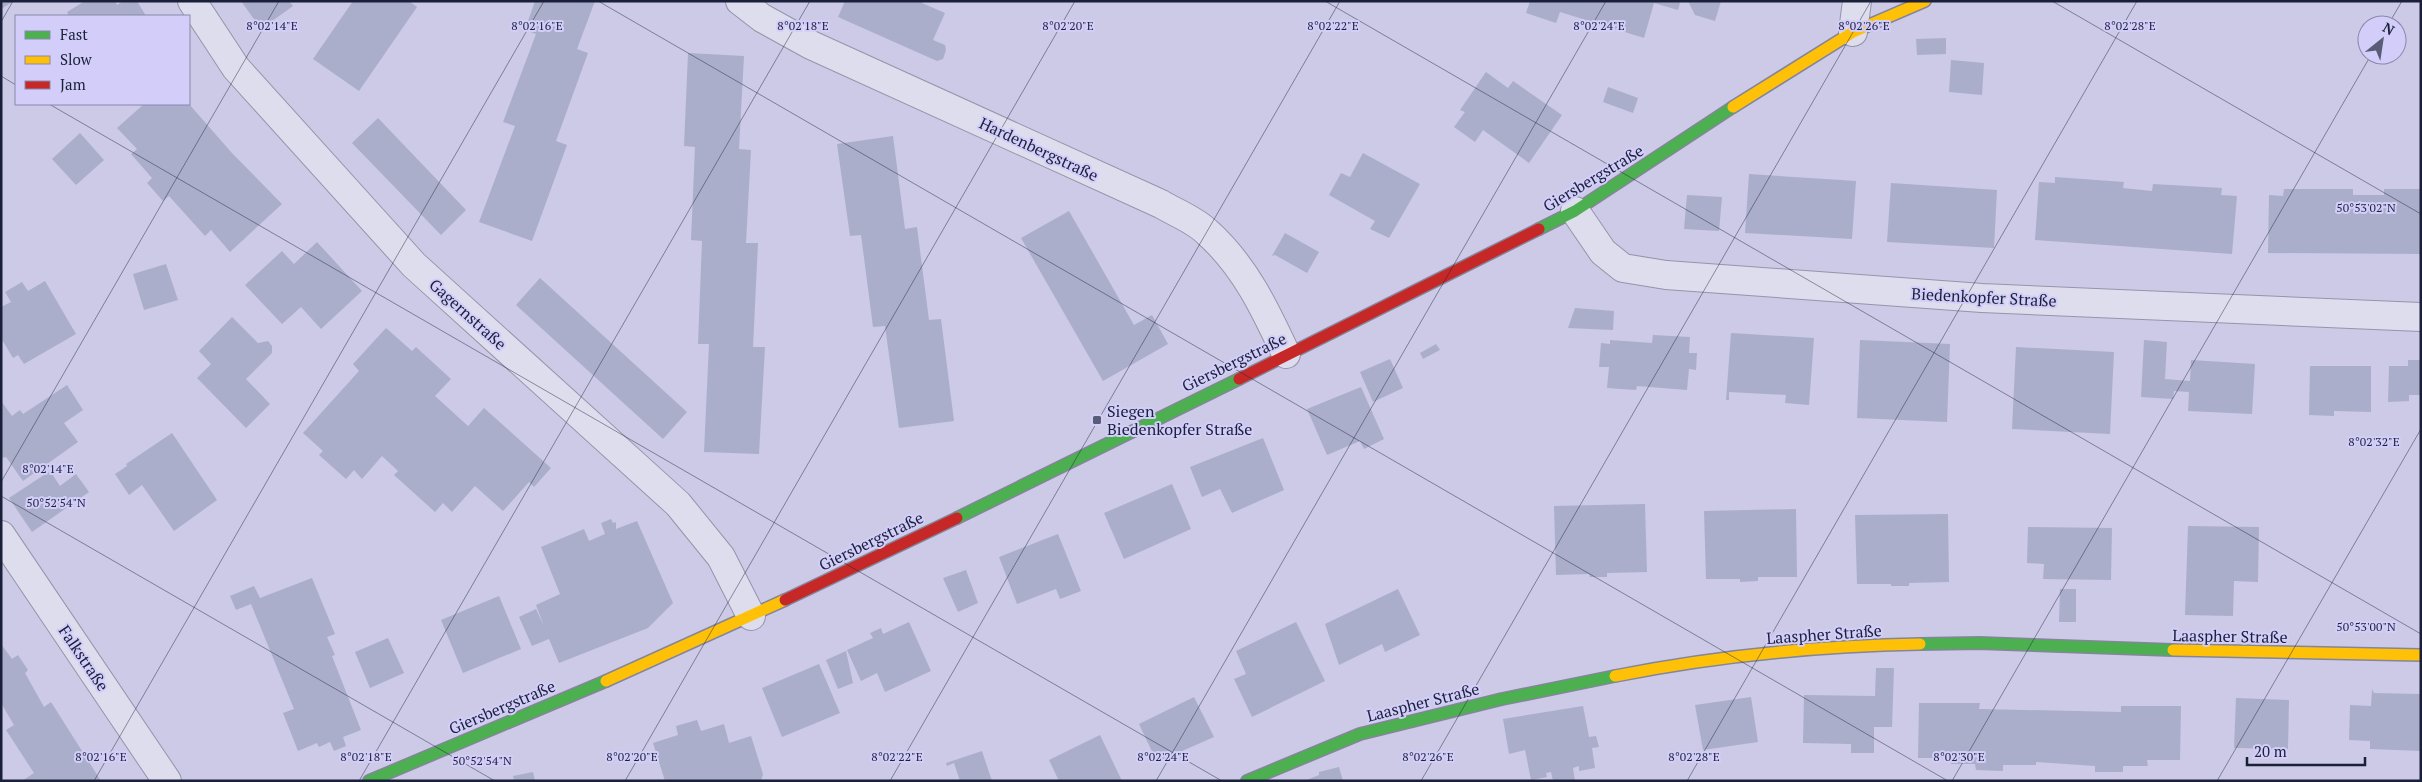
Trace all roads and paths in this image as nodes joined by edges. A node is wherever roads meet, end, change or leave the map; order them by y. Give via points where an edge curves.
1 (192, 1) edge
2 (740, 1) edge
3 (1857, 1) edge
4 (1925, 1) edge
5 (1853, 32) junction
6 (1575, 211) junction
7 (2421, 317) edge
8 (1286, 354) junction
9 (1, 535) edge
10 (751, 616) junction
11 (2421, 656) edge
12 (167, 781) edge
13 (369, 781) edge
14 (1247, 781) edge

1 - 10 street, Gagernstraße via 236,68 414,265 678,504 720,557
2 - 8 street, Hardenbergstraße via 762,18 811,45 1161,204 1206,230 1239,265
3 - 5 street
4 - 5 street, Giersbergstraße
5 - 6 street, Giersbergstraße
6 - 7 street, Biedenkopfer Straße via 1603,252 1623,268 1666,275 1982,298
6 - 8 street, Giersbergstraße
8 - 10 street, Giersbergstraße
9 - 12 street, Falkstraße
10 - 13 street, Giersbergstraße
11 - 14 street, Laaspher Straße via 1979,643 1863,645 1730,658 1502,699 1360,734

